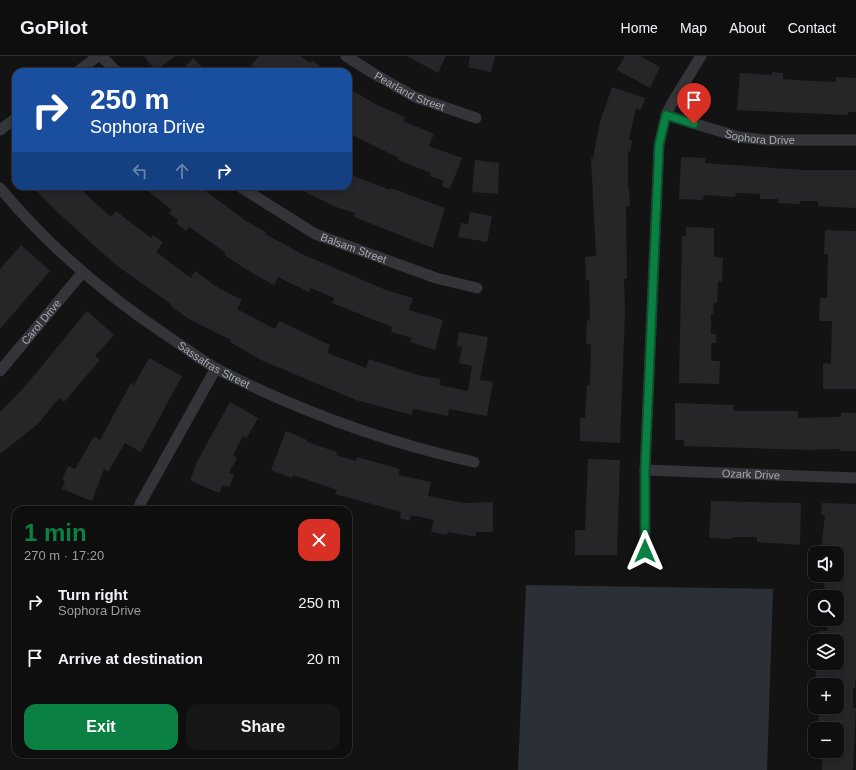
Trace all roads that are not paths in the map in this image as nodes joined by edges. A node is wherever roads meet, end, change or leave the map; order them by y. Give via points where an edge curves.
1 (98, 56) edge
2 (101, 56) edge
3 (346, 56) edge
4 (701, 56) edge
5 (82, 68) edge
6 (113, 68) edge
7 (666, 115) junction
8 (476, 118) dead end
9 (12, 121) edge
10 (0, 130) edge
11 (856, 140) edge
12 (0, 188) edge
13 (245, 190) edge
14 (82, 273) junction
15 (477, 288) dead end
16 (216, 368) junction
17 (0, 371) edge
18 (474, 462) dead end
19 (645, 470) junction
20 (856, 478) edge
21 (140, 504) dead end
22 (645, 551) dead end

1 - 5 street
2 - 6 street
3 - 8 street, Pearland Street via 415,97
4 - 7 street
7 - 11 street, Sophora Drive via 739,137 766,140
7 - 19 street via 659,145 656,190
9 - 10 street
12 - 14 street, Sassafras Street via 14,206
13 - 15 street, Balsam Street via 315,234 436,278
14 - 16 street, Sassafras Street via 136,315
14 - 17 street, Carol Drive
16 - 18 street, Sassafras Street via 314,414 432,452
16 - 21 street
19 - 20 street, Ozark Drive
19 - 22 street

